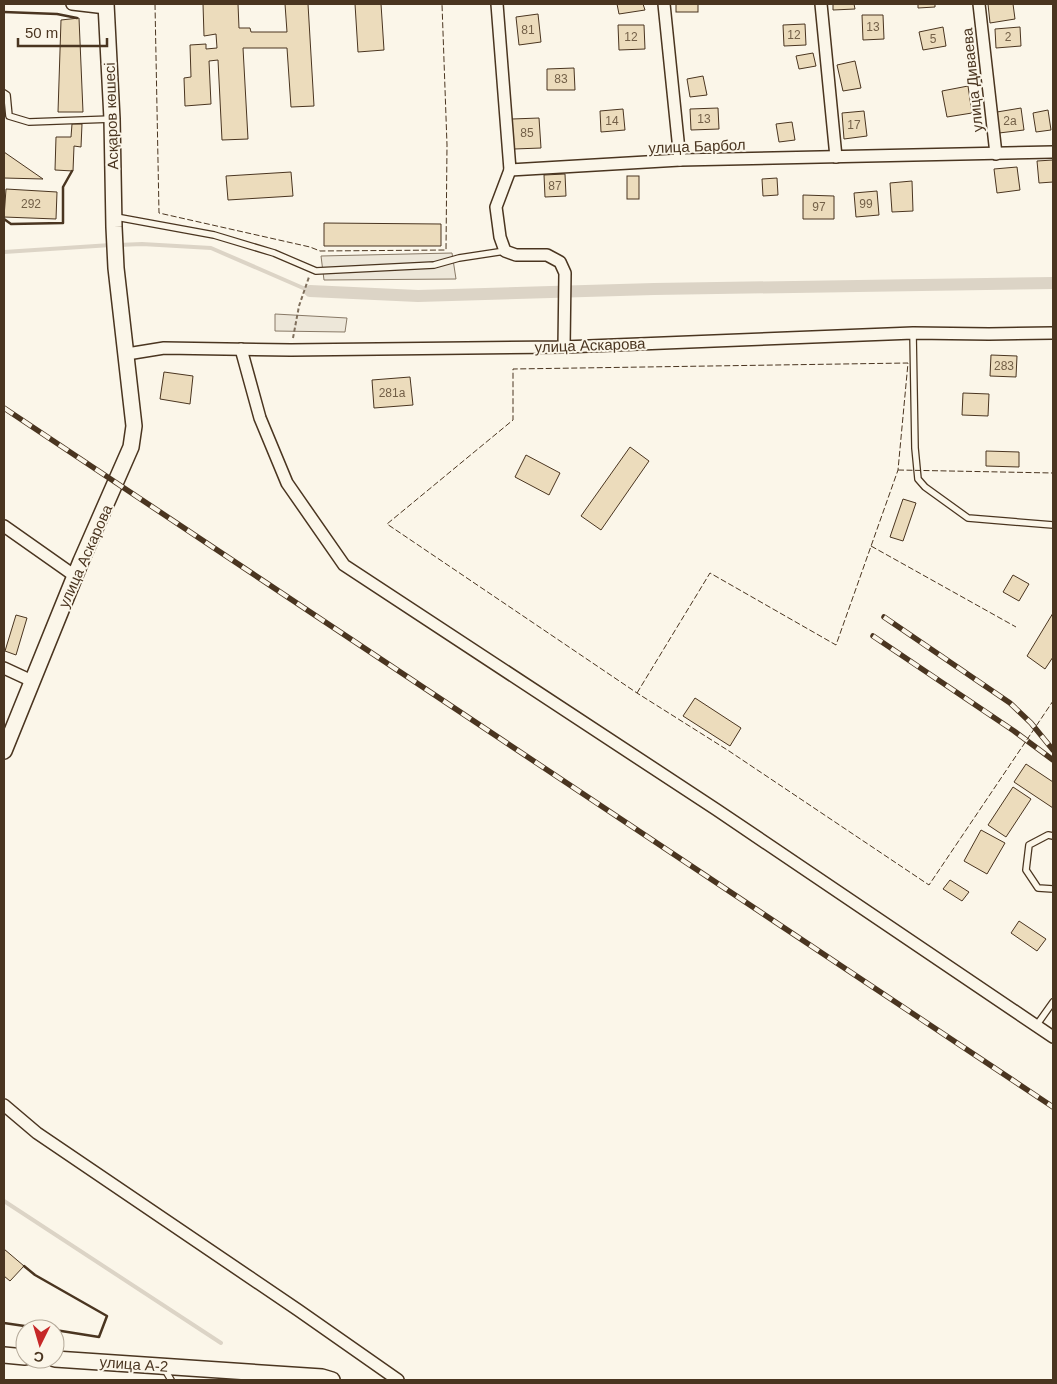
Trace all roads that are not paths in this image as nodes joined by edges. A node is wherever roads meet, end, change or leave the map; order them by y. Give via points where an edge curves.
1 (72, 4) edge
2 (496, 4) edge
3 (664, 4) edge
4 (821, 4) edge
5 (979, 4) edge
6 (106, 6) edge
7 (4, 93) edge
8 (112, 119) junction
9 (1053, 152) edge
10 (996, 154) junction
11 (836, 157) junction
12 (680, 160) junction
13 (510, 170) junction
14 (114, 222) junction
15 (505, 251) junction
16 (913, 333) junction
17 (1053, 333) edge
18 (564, 347) junction
19 (241, 349) junction
20 (127, 354) junction
21 (1053, 525) edge
22 (4, 526) edge
23 (75, 576) junction
24 (4, 668) edge
25 (32, 681) junction
26 (4, 751) edge
27 (1053, 836) edge
28 (1053, 889) edge
29 (1053, 1002) edge
30 (1036, 1026) junction
31 (1053, 1037) edge
32 (4, 1105) edge
33 (65, 1360) edge
34 (163, 1366) junction
35 (171, 1380) edge
36 (332, 1380) edge
37 (398, 1380) edge

1 - 6 street
2 - 13 street
3 - 12 street
4 - 11 street
5 - 10 street, улица Диваева
6 - 8 main road, Асқаров көшесі
7 - 8 lane via 9,116 29,122
8 - 14 main road, Асқаров көшесі
9 - 10 street, улица Барбол
10 - 11 street, улица Барбол
11 - 12 street, улица Барбол
12 - 13 street, улица Барбол
13 - 15 street via 496,207
14 - 15 lane via 214,234 274,253 316,271 434,266 459,258
14 - 20 main road, улица Аскарова via 116,268
15 - 18 street via 516,255 547,255 560,262 565,272
16 - 17 street, улица Аскарова
16 - 18 street, улица Аскарова
16 - 21 lane via 918,479 968,518
18 - 19 street, улица Аскарова
19 - 20 street, улица Аскарова via 164,348
19 - 30 street via 260,418 287,483 344,565 717,810
20 - 23 main road, улица Аскарова via 134,426 131,448
22 - 23 street
23 - 25 main road, улица Аскарова
24 - 25 street
25 - 26 main road, улица Аскарова
27 - 28 lane via 1048,835 1029,845 1026,870 1038,888
29 - 30 lane
30 - 31 street
32 - 37 street via 37,1133
33 - 34 main road, улица А-2
34 - 35 lane
34 - 36 main road, улица А-2

